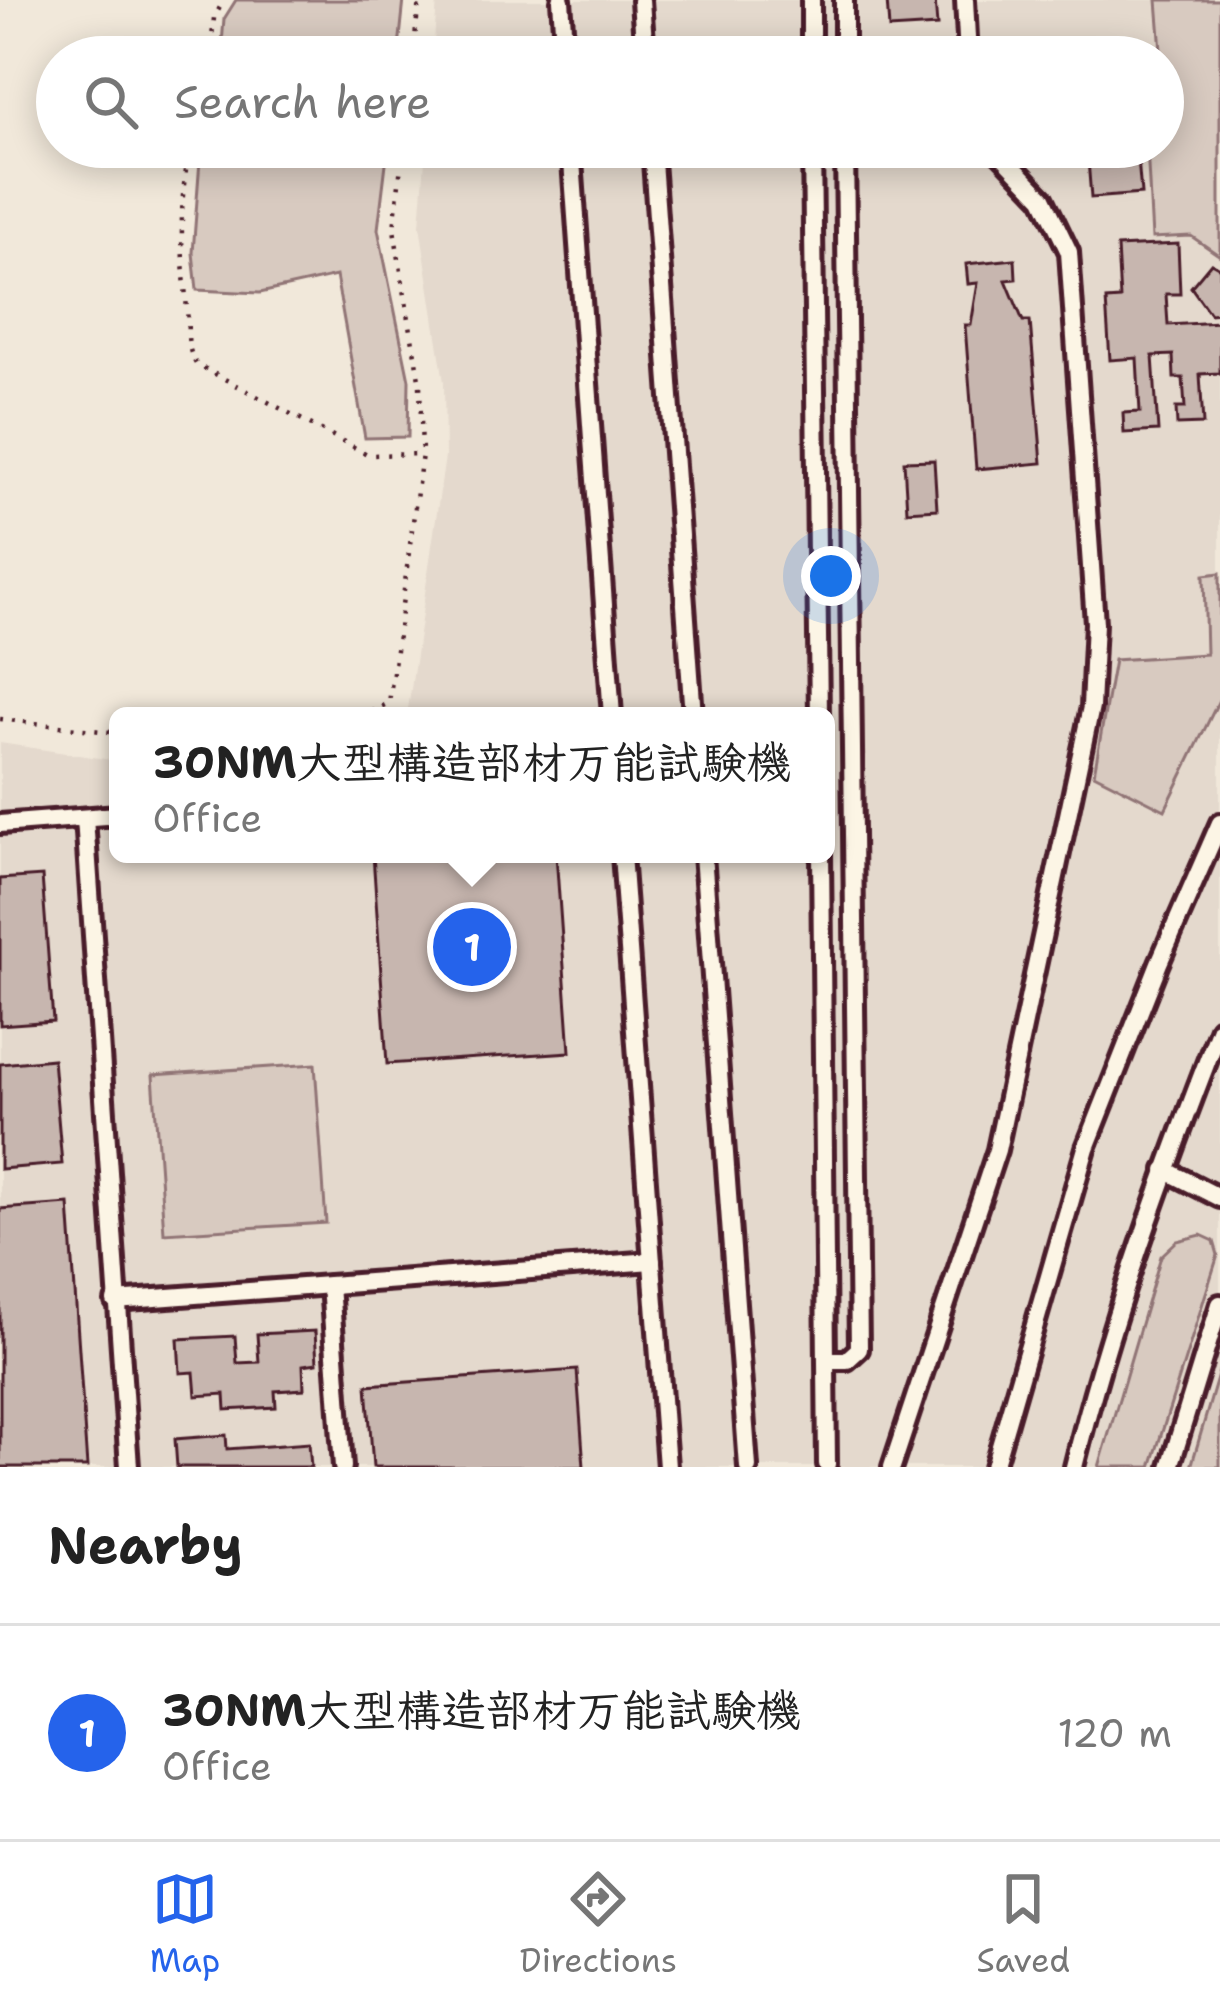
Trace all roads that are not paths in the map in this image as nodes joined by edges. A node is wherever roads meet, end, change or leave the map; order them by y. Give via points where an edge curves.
1 (561, 0) edge
2 (641, 0) edge
3 (811, 0) edge
4 (844, 0) edge
5 (965, 0) edge
6 (564, 36) edge
7 (644, 36) edge
8 (811, 36) edge
9 (844, 36) edge
10 (967, 36) edge
11 (573, 168) edge
12 (654, 168) edge
13 (812, 168) edge
14 (845, 168) edge
15 (1014, 168) edge
16 (611, 707) edge
17 (692, 707) edge
18 (819, 707) edge
19 (109, 816) edge
20 (85, 818) junction
21 (1220, 823) edge
22 (0, 824) edge
23 (623, 863) edge
24 (704, 863) edge
25 (820, 863) edge
26 (1220, 1028) edge
27 (1165, 1169) junction
28 (1220, 1198) edge
29 (652, 1261) junction
30 (330, 1285) junction
31 (115, 1300) junction
32 (1220, 1304) edge
33 (826, 1360) junction
34 (827, 1464) dead end
35 (129, 1467) edge
36 (343, 1467) edge
37 (668, 1467) edge
38 (748, 1467) edge
39 (892, 1467) edge
40 (994, 1467) edge
41 (1074, 1467) edge
42 (1170, 1467) edge

1 - 6 lane
2 - 7 lane
3 - 8 lane
4 - 9 lane
5 - 10 lane
11 - 16 lane
12 - 17 lane
13 - 18 lane
14 - 33 lane via 859,1349 848,1360
15 - 39 lane via 1043,198 1069,252 1094,667 997,1150
19 - 20 lane
20 - 22 lane
20 - 31 lane
21 - 40 lane via 1086,1148
23 - 29 lane
24 - 38 lane
25 - 33 lane
26 - 27 lane
27 - 28 lane
27 - 41 lane
29 - 30 lane
29 - 37 lane
30 - 31 lane
30 - 36 lane
31 - 35 lane
32 - 42 lane
33 - 34 lane

